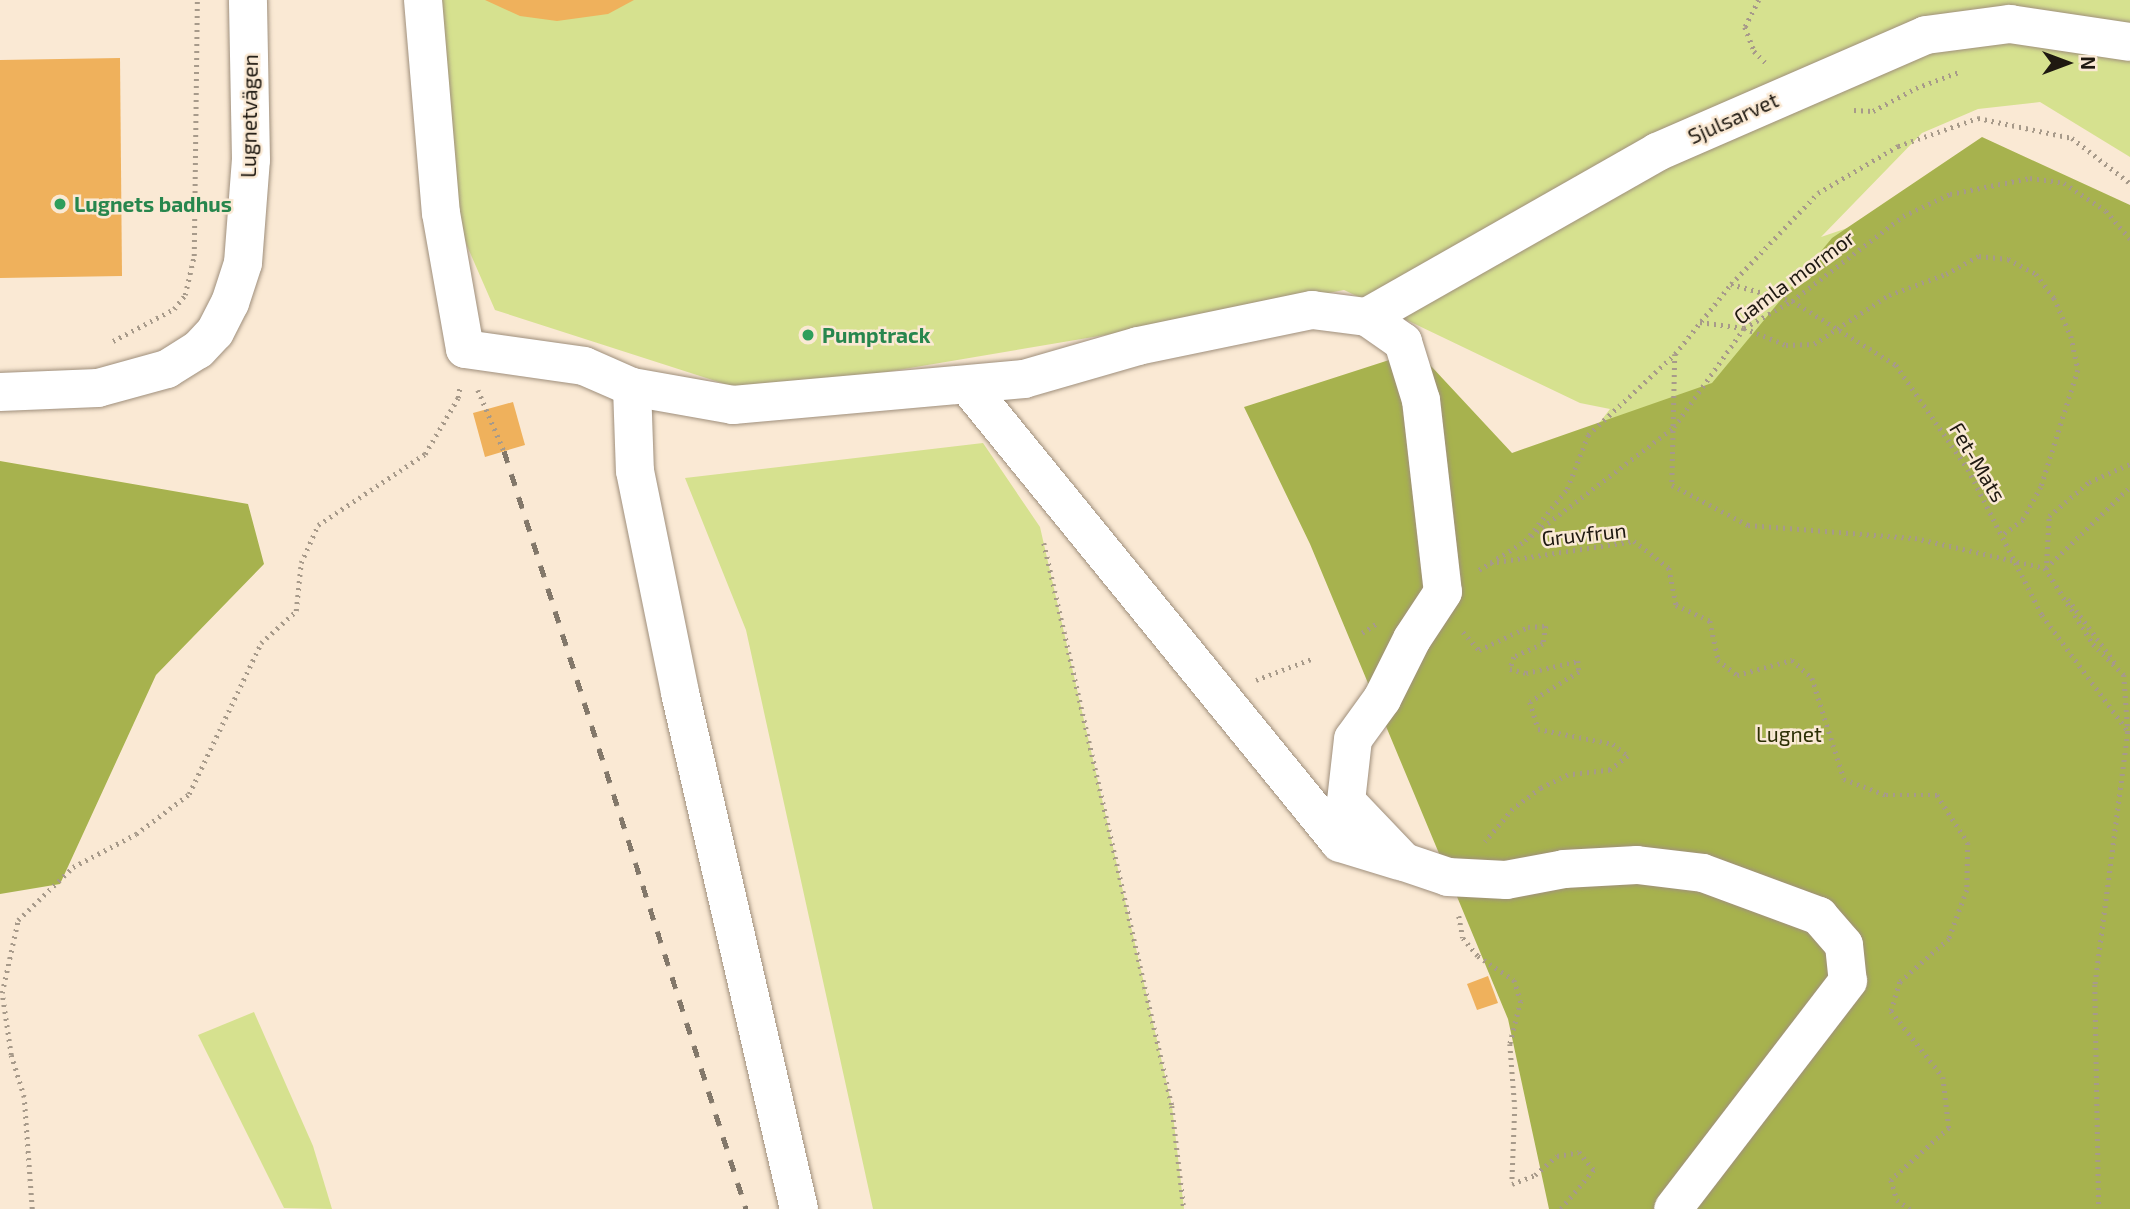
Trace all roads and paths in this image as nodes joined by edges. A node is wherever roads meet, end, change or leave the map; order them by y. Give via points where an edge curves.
1 (197, 0) edge
2 (248, 0) edge
3 (423, 0) edge
4 (2130, 42) edge
5 (2130, 183) edge
6 (2130, 239) edge
7 (1731, 284) junction
8 (1792, 301) junction
9 (1367, 317) junction
10 (1700, 322) junction
11 (1744, 328) junction
12 (1836, 328) junction
13 (110, 343) dead end
14 (464, 349) junction
15 (1675, 354) junction
16 (968, 386) junction
17 (632, 387) junction
18 (0, 391) edge
19 (1674, 427) junction
20 (504, 451) dead end
21 (2130, 464) edge
22 (2130, 487) edge
23 (2002, 536) junction
24 (1043, 541) dead end
25 (1525, 541) junction
26 (2014, 559) junction
27 (1490, 563) junction
28 (2045, 568) junction
29 (1443, 592) junction
30 (1314, 658) dead end
31 (2127, 676) edge
32 (1215, 695) junction
33 (2129, 733) edge
34 (1404, 862) junction
35 (32, 1209) edge
36 (799, 1209) edge
37 (1184, 1209) edge
38 (1673, 1209) edge
39 (1910, 1209) edge
40 (2099, 1209) edge

1 - 13 path via 194,256 185,295 174,309
2 - 18 street, Lugnetvägen via 251,160 243,262 215,332 198,350 167,369 97,388
3 - 14 street via 441,213
4 - 9 street, Sjulsarvet via 2010,24 1926,35 1901,44 1657,152
5 - 7 path via 2071,138 1978,118 1898,146 1818,193
6 - 8 path, Gamla mormor via 2106,211 2064,183 2030,178 1950,194 1903,216
7 - 8 path, Fet-Mats
7 - 10 path
8 - 11 path, Gamla mormor
8 - 12 path, Fet-Mats
9 - 16 street via 1312,310 1138,346 1024,379
9 - 29 street via 1403,342 1421,400
10 - 11 path
10 - 15 path
11 - 12 path via 1786,345 1814,344
11 - 19 path, Gamla mormor
12 - 23 path, Fet-Mats via 1896,365 1968,469
12 - 23 path via 1889,295 1979,256 2008,259 2036,274 2054,298 2071,336 2078,370 2040,487 2024,520
14 - 17 street via 584,366
14 - 20 path
14 - 35 path via 458,398 425,454 318,525 301,563 296,611 261,643 189,794 135,834 73,867 19,920 2,993 11,1055 24,1097
15 - 19 path
15 - 25 path via 1588,435 1567,489
16 - 17 street via 733,405
16 - 32 street
17 - 36 street via 635,471 680,693
19 - 25 path, Gamla mormor
19 - 26 path via 1672,485 1748,525 1915,538
21 - 28 path via 2089,482 2049,516
22 - 28 path
23 - 26 path, Fet-Mats
24 - 37 path via 1172,1106
25 - 27 path
26 - 28 path
26 - 33 path, Fet-Mats via 2042,615
27 - 29 path
27 - 39 path, Gruvfrun via 1634,541 1669,568 1676,606 1710,621 1718,660 1737,675 1792,660 1812,678 1844,779 1886,795 1937,795 1943,804 1968,843 1967,890 1950,939 1900,982 1891,1011 1943,1077 1950,1128 1891,1180 1897,1200
28 - 31 path via 2093,644
29 - 34 street via 1412,639 1382,699 1353,739 1346,801
30 - 32 path
31 - 33 path
32 - 34 street via 1340,843
33 - 40 path via 2095,985
34 - 38 street via 1448,877 1506,880 1564,869 1637,865 1703,873 1819,916 1844,945 1848,981

